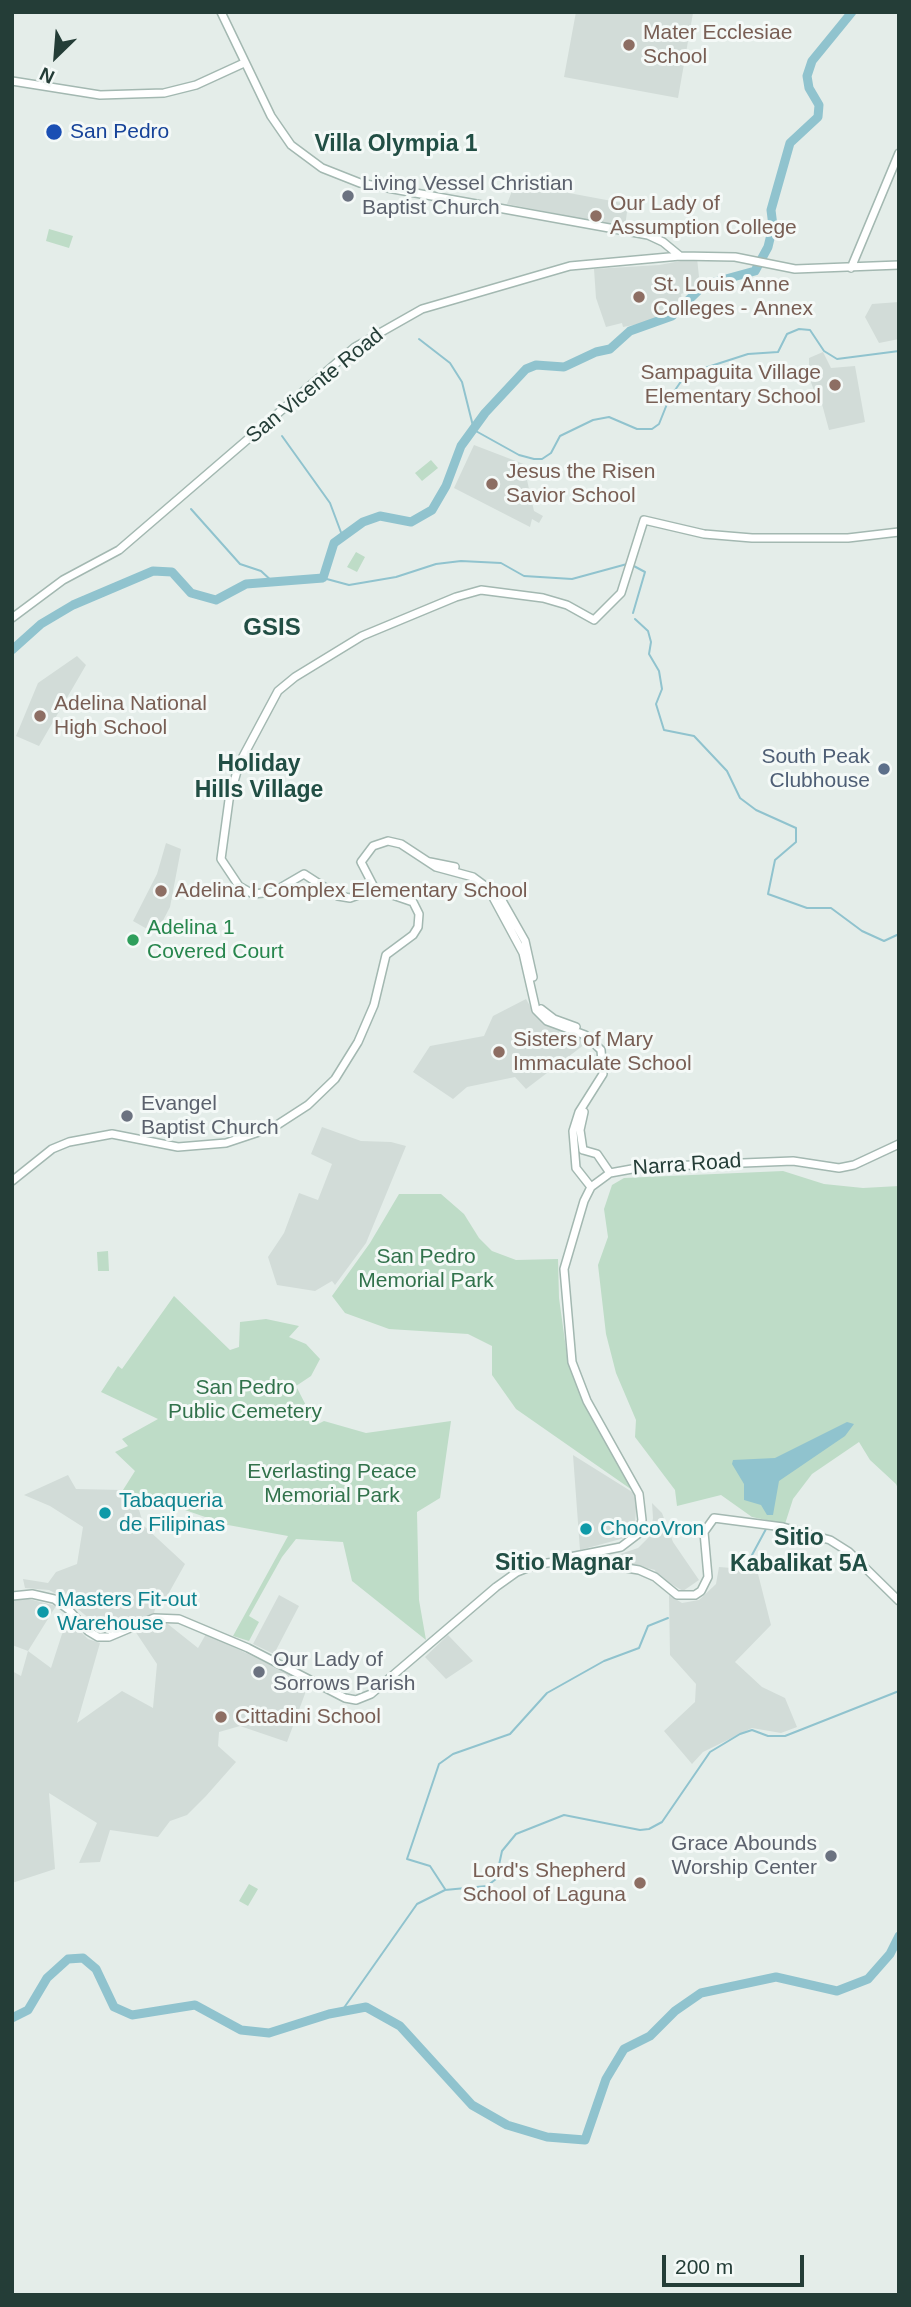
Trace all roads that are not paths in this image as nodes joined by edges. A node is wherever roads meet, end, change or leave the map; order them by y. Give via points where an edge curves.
1 (221, 12) edge
2 (244, 63) junction
3 (12, 81) edge
4 (899, 153) edge
5 (680, 256) junction
6 (899, 265) edge
7 (851, 268) junction
8 (899, 532) edge
9 (12, 618) edge
10 (425, 862) junction
11 (375, 889) junction
12 (899, 1144) edge
13 (583, 1150) junction
14 (575, 1161) junction
15 (610, 1173) junction
16 (12, 1181) edge
17 (591, 1187) junction
18 (561, 1560) junction
19 (12, 1596) edge
20 (899, 1601) edge

1 - 2 street
2 - 3 street via 196,85 164,93 100,95
2 - 5 street via 291,145 335,175 648,234
4 - 7 street
5 - 7 street, San Vicente Road via 721,255 795,270
5 - 9 street, San Vicente Road via 570,266 401,319 355,347 119,550 63,580
6 - 7 street, San Vicente Road
8 - 11 street via 848,538 752,538 704,534 645,520 621,593 594,620 543,598 481,590 362,636 295,677 278,691 236,769 220,849 223,863 239,886 253,894 273,891 304,874 338,896 350,898
10 - 11 street via 401,844 381,842 367,851 361,862
10 - 13 street via 475,874 498,892 525,941 539,1006 554,1019 594,1035 604,1049 607,1076 580,1122
10 - 14 street via 472,877 488,888 523,953 536,1010 547,1021 591,1039 601,1050 603,1074 574,1124
11 - 16 street via 413,902 418,927 386,955 374,1005 358,1042 335,1079 308,1105 274,1128 226,1143 178,1147 112,1134 69,1142 52,1149
12 - 15 street, Narra Road via 839,1168 793,1161 734,1161
13 - 14 street
13 - 15 street via 597,1154
14 - 17 street
15 - 17 street, Narra Road
17 - 18 street via 564,1269 572,1362 583,1393 639,1494 642,1520 638,1534 621,1547
18 - 19 street via 512,1576 371,1694 356,1700 179,1619 154,1618 109,1637 98,1637 54,1599
18 - 20 street via 639,1570 677,1595 689,1597 701,1591 708,1577 703,1541 710,1520 727,1518 817,1535 838,1544

